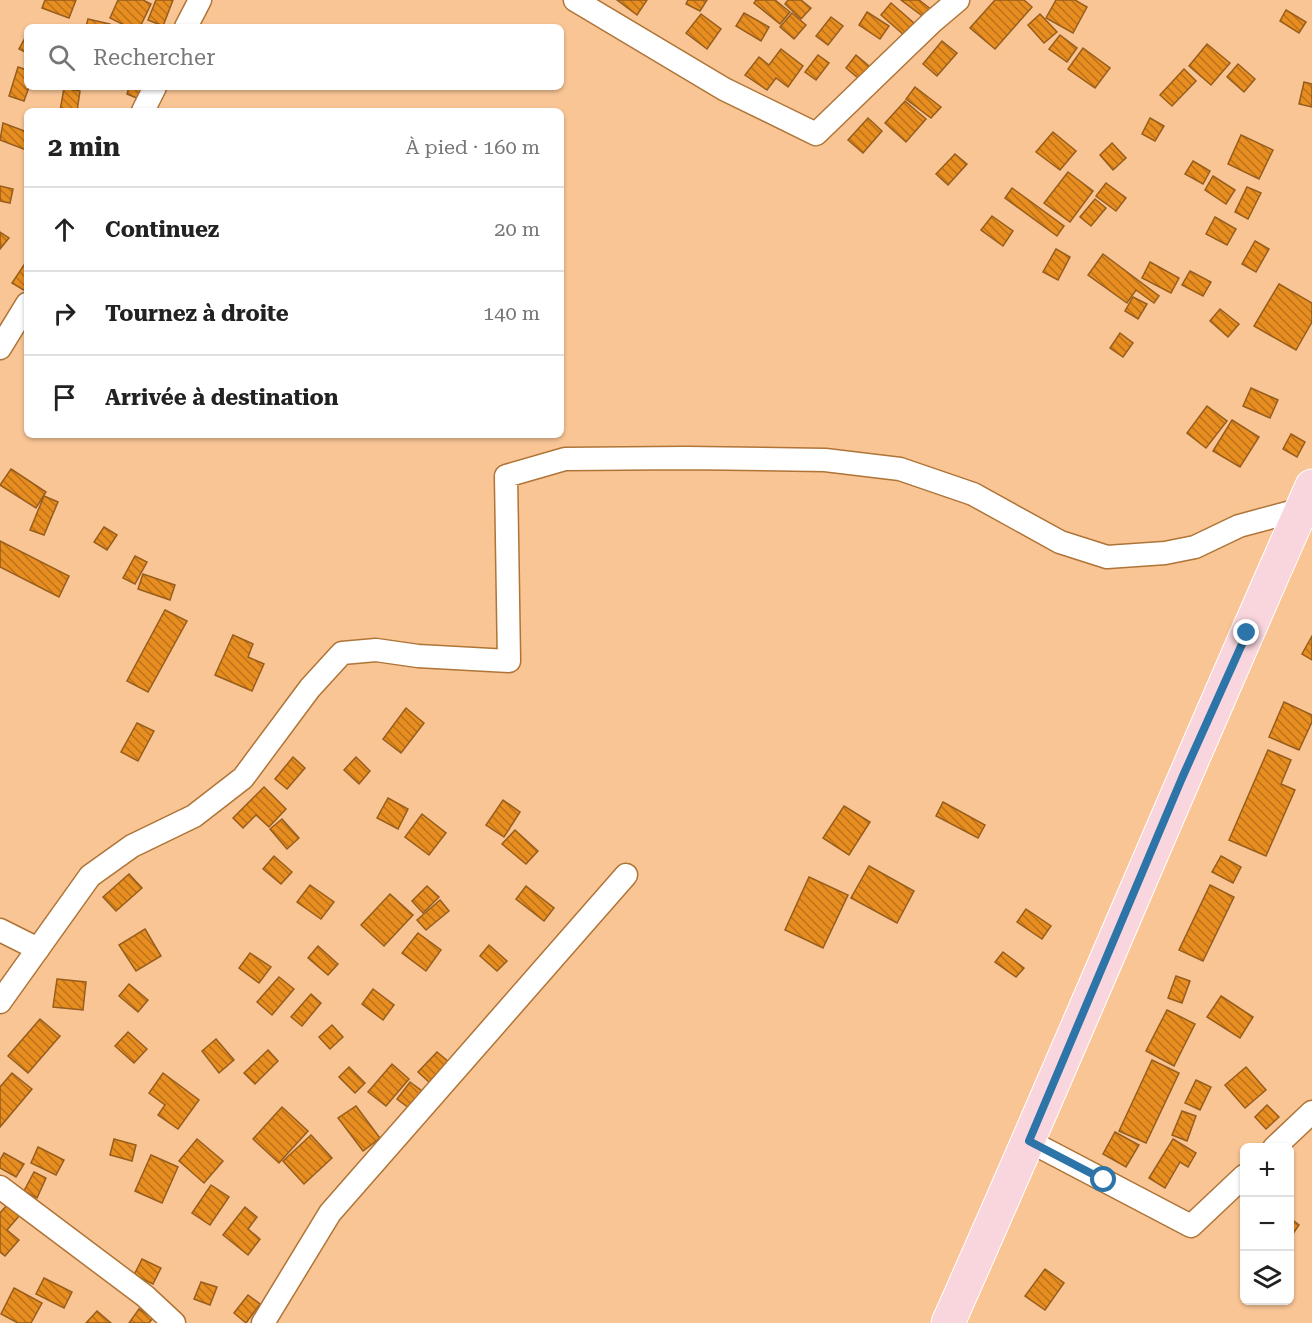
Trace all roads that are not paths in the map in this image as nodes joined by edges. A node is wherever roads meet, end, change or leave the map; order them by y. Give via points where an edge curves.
1 (200, 0) edge
2 (575, 0) edge
3 (958, 0) edge
4 (188, 24) edge
5 (154, 90) edge
6 (144, 108) edge
7 (24, 309) edge
8 (0, 348) edge
9 (1307, 498) edge
10 (626, 874) dead end
11 (0, 930) edge
12 (38, 949) junction
13 (0, 1002) edge
14 (1312, 1112) edge
15 (1029, 1141) junction
16 (1279, 1143) edge
17 (1240, 1181) edge
18 (0, 1187) edge
19 (174, 1323) edge
20 (263, 1323) edge
21 (948, 1323) edge

1 - 4 street
2 - 3 street via 724,89 816,134
5 - 6 street
7 - 8 street
9 - 12 street via 1195,548 1107,557 1060,543 973,494 900,469 825,460 565,459 506,476 509,662 376,650 342,652 243,778 194,816 132,846 90,876
9 - 15 main road via 1182,778
10 - 20 street via 330,1213
11 - 12 street
12 - 13 street
14 - 16 street
15 - 17 street via 1191,1226
15 - 21 main road
18 - 19 street via 145,1296

